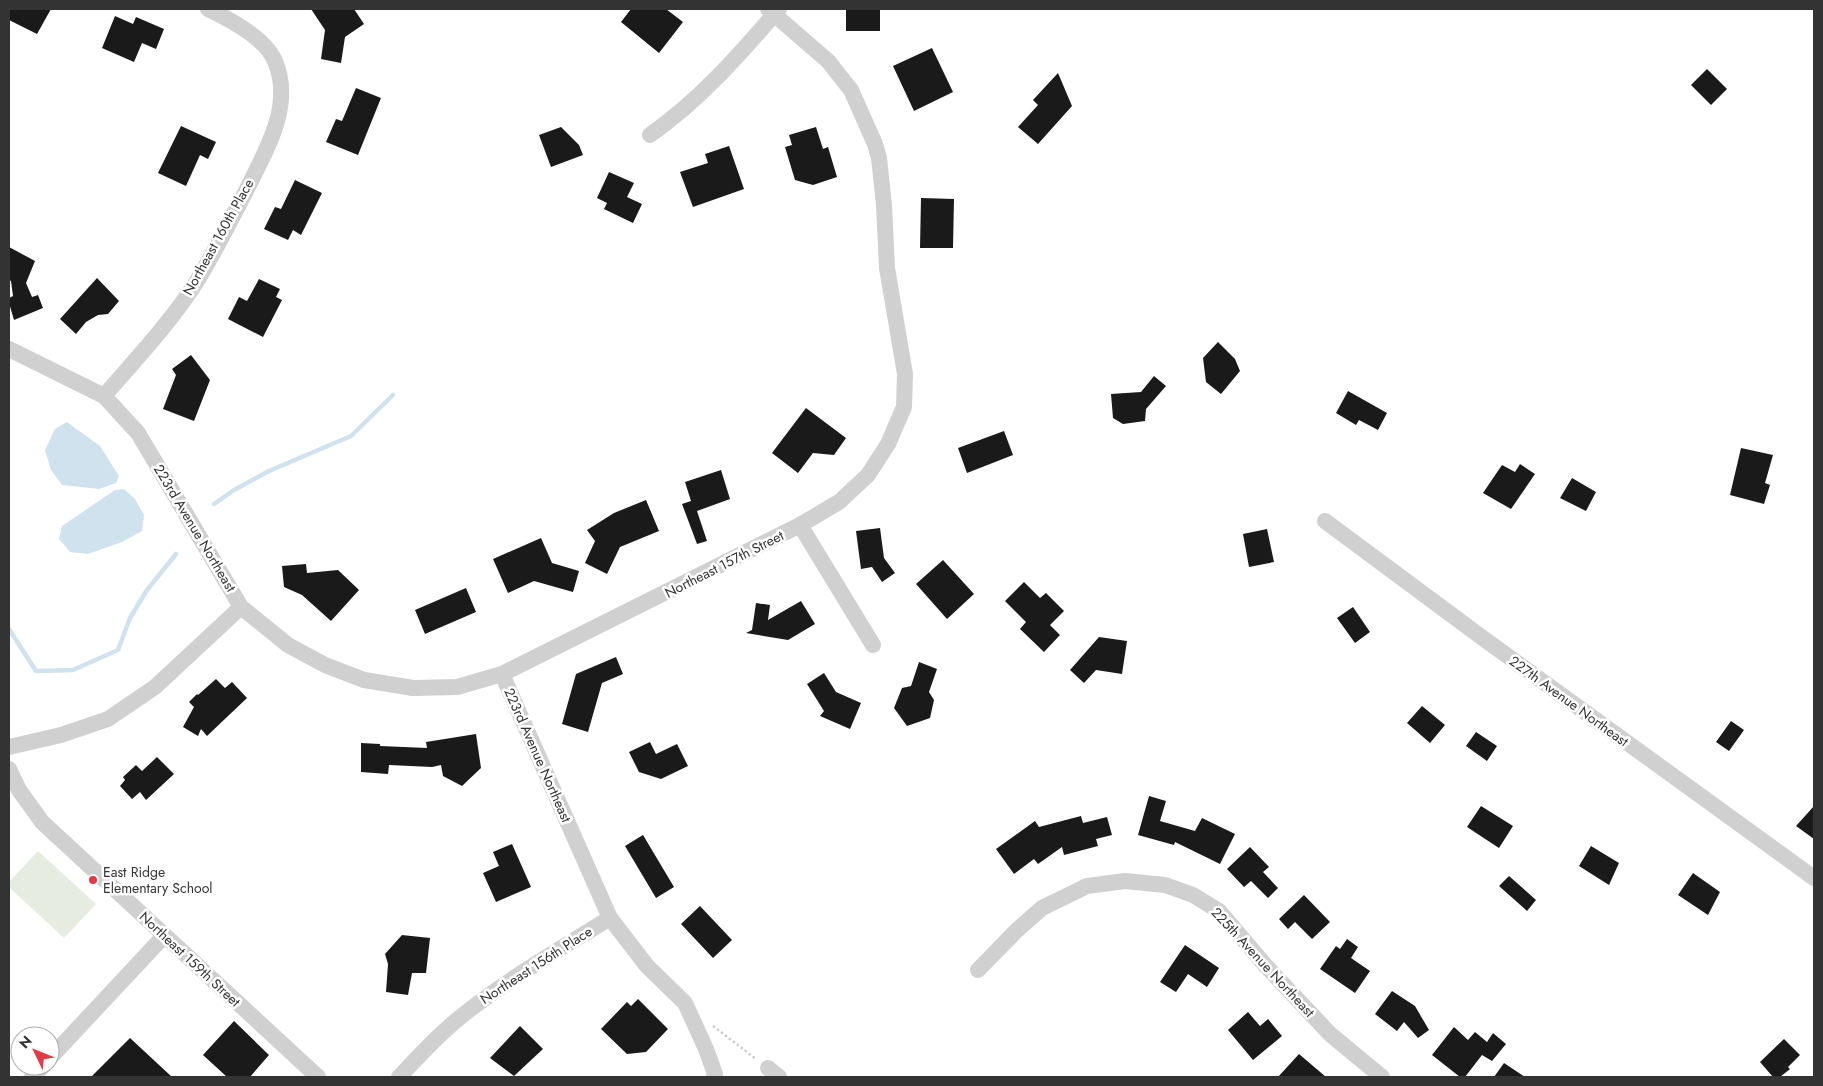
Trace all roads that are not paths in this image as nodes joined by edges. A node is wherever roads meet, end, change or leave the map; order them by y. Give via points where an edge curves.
1 (208, 9) edge
2 (774, 10) edge
3 (650, 134) dead end
4 (9, 349) edge
5 (104, 396) junction
6 (1325, 521) dead end
7 (800, 525) junction
8 (241, 607) junction
9 (873, 644) dead end
10 (502, 674) junction
11 (9, 747) edge
12 (9, 769) edge
13 (1814, 878) edge
14 (610, 918) junction
15 (164, 936) junction
16 (978, 970) dead end
17 (60, 1047) edge
18 (318, 1077) edge
19 (399, 1077) edge
20 (714, 1077) edge
21 (1382, 1077) edge

1 - 5 street, Northeast 160th Place via 235,22 257,38 274,57 281,80 281,106 262,158 197,281 158,334
2 - 3 street via 725,71 675,117
2 - 7 street, Northeast 157th Street via 828,61 851,90 875,144 884,206 887,268 905,374 904,407 888,444 868,475 839,502
4 - 5 street, 223rd Avenue Northeast
5 - 8 street, 223rd Avenue Northeast via 138,433
6 - 13 street, 227th Avenue Northeast
7 - 9 street
7 - 10 street, Northeast 157th Street
8 - 10 street, 223rd Avenue Northeast via 288,645 325,665 364,680 413,688 457,687
8 - 11 street via 155,686 108,719 61,735
10 - 14 street, 223rd Avenue Northeast
12 - 15 street, Northeast 159th Street via 19,790 42,822
14 - 19 street, Northeast 156th Place via 510,980 467,1012
14 - 20 street, 223rd Avenue Northeast via 647,966 685,1003 706,1049
15 - 17 street
15 - 18 street, Northeast 159th Street
16 - 21 street, 225th Avenue Northeast via 1042,908 1087,886 1125,881 1165,885 1193,895 1219,911 1330,1034

